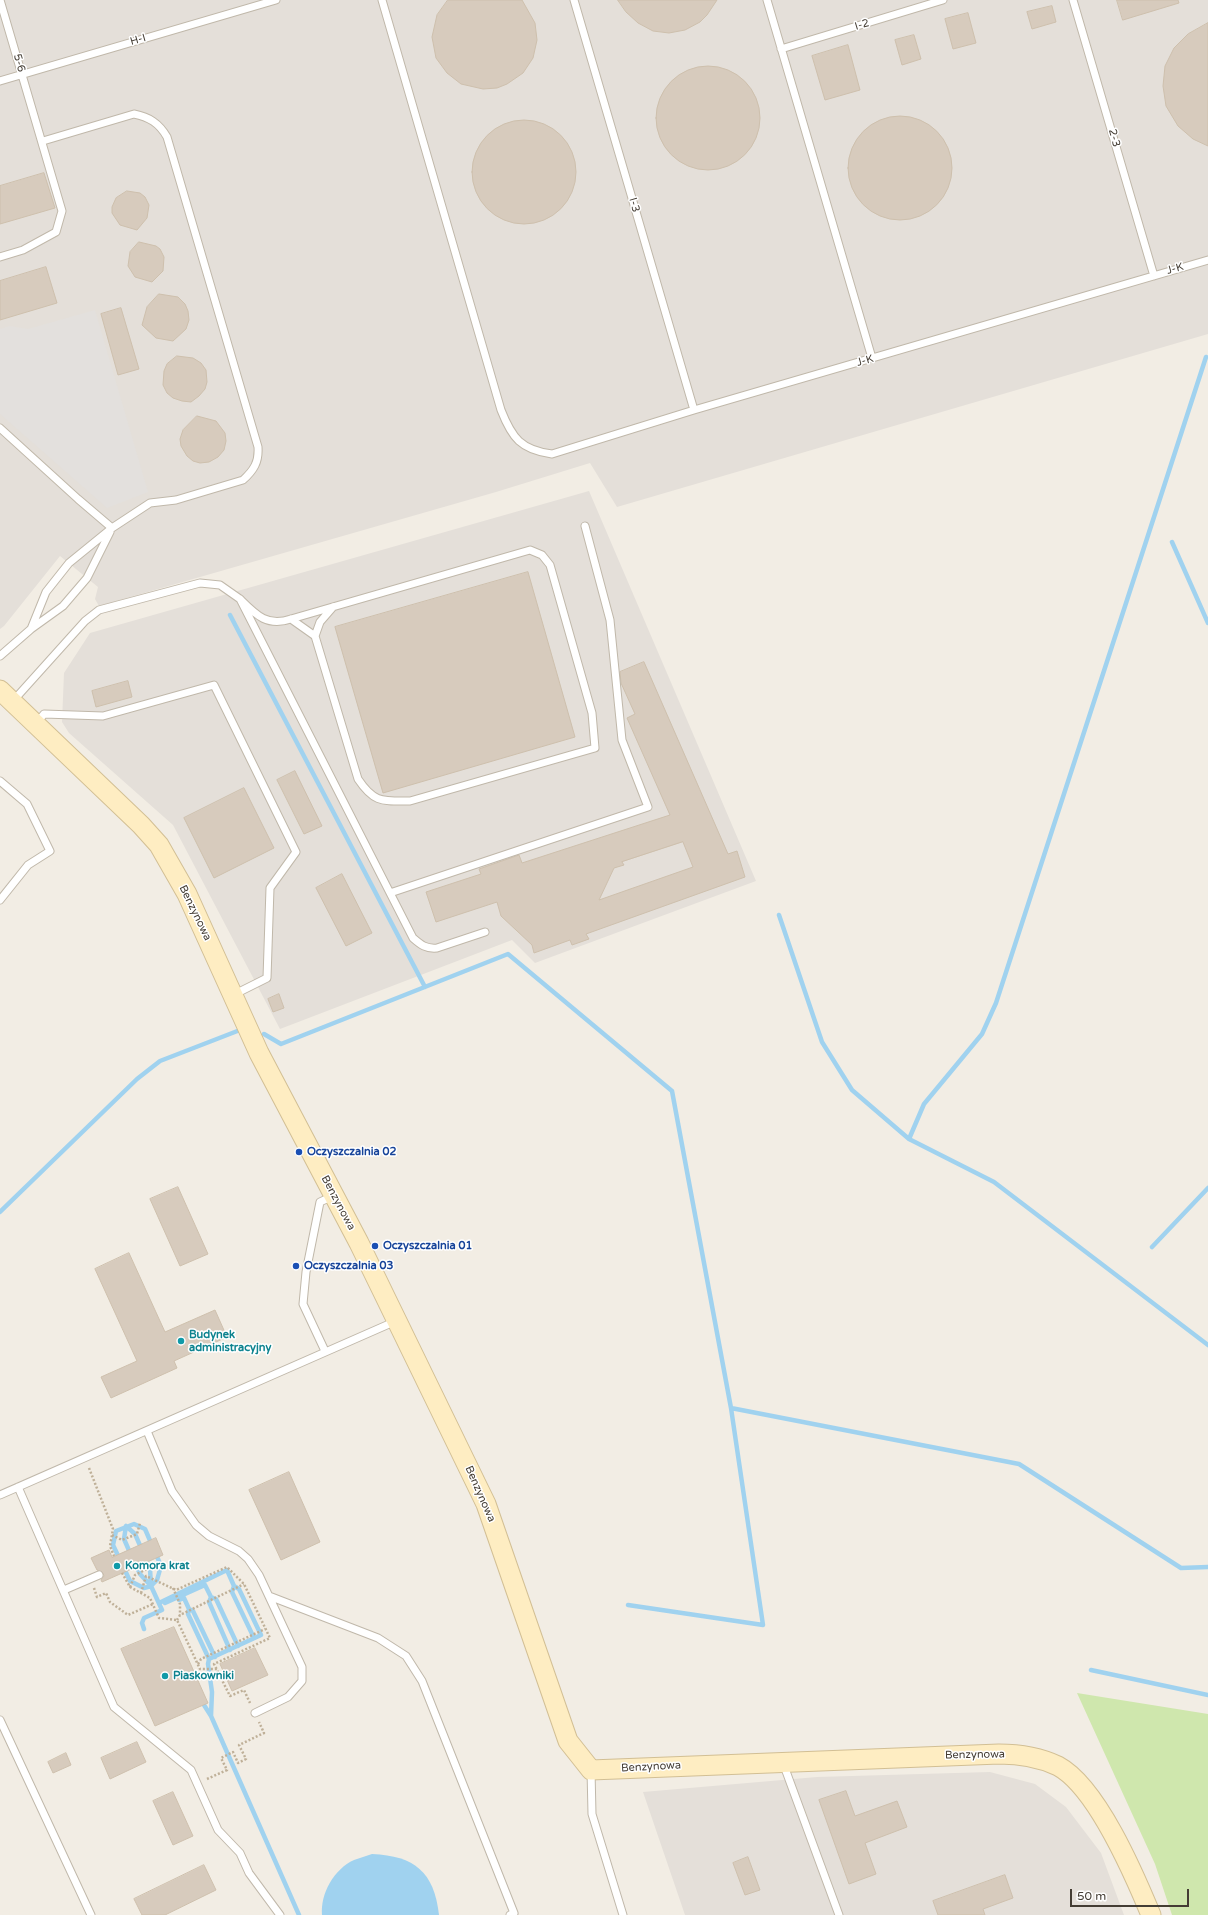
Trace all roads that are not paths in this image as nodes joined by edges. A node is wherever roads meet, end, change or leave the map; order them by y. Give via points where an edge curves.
1 (0, 0) edge
2 (276, 0) edge
3 (382, 0) edge
4 (574, 0) edge
5 (767, 0) edge
6 (943, 0) edge
7 (1073, 0) edge
8 (781, 49) junction
9 (22, 74) junction
10 (0, 80) edge
11 (43, 141) junction
12 (0, 257) edge
13 (1208, 260) edge
14 (1154, 276) junction
15 (872, 358) junction
16 (694, 410) junction
17 (0, 428) edge
18 (585, 526) dead end
19 (112, 528) junction
20 (240, 600) junction
21 (333, 607) junction
22 (291, 620) junction
23 (31, 629) junction
24 (315, 636) junction
25 (0, 656) edge
26 (6, 695) edge
27 (36, 724) junction
28 (0, 781) edge
29 (390, 893) junction
30 (0, 900) edge
31 (485, 932) dead end
32 (232, 996) junction
33 (334, 1195) junction
34 (398, 1320) junction
35 (325, 1351) junction
36 (147, 1431) junction
37 (18, 1487) junction
38 (0, 1495) edge
39 (99, 1575) dead end
40 (64, 1590) junction
41 (269, 1596) junction
42 (255, 1713) road end
43 (0, 1720) edge
44 (782, 1761) junction
45 (591, 1770) junction
46 (91, 1915) edge
47 (280, 1915) edge
48 (510, 1915) edge
49 (623, 1915) edge
50 (839, 1915) edge
51 (1151, 1915) edge

1 - 9 lane, 5-6
2 - 9 lane, H-I
3 - 16 lane, J-K via 508,427 522,445 538,452 552,454
4 - 16 lane, I-3
5 - 8 lane
6 - 8 lane, I-2
7 - 14 lane, 2-3
8 - 15 lane
9 - 10 lane, H-I
9 - 11 lane, 5-6
11 - 12 lane, 5-6 via 62,211 56,232 22,250
11 - 19 lane via 134,114 160,126 167,136 258,447 259,458 256,466 243,480 176,500 150,503
13 - 14 lane, J-K
14 - 15 lane, J-K
15 - 16 lane, J-K
17 - 19 lane
18 - 29 lane via 610,620 622,740 648,807
19 - 23 lane via 87,578 63,606
19 - 23 lane via 69,563 46,592
20 - 22 lane via 266,621
20 - 26 lane via 220,585 200,582 99,610
20 - 29 lane
21 - 22 lane
21 - 24 lane via 320,622
21 - 24 lane via 530,550 542,555 550,565 592,713 595,748 410,801 379,799 368,794 358,779
22 - 24 lane
23 - 25 lane
26 - 27 street, Benzynowa
27 - 32 street, Benzynowa via 159,845 187,894
27 - 32 lane via 44,714 102,716 214,686 296,852 270,888 267,978
28 - 30 lane via 27,804 50,851 28,866
29 - 31 lane via 413,938 422,946 437,948
32 - 33 street, Benzynowa
33 - 34 street, Benzynowa
33 - 35 lane via 320,1202 306,1272 303,1304
34 - 35 lane
34 - 45 street, Benzynowa via 486,1504 568,1741
35 - 36 lane
36 - 37 lane
36 - 41 lane via 172,1491 196,1525 209,1536 239,1551 248,1559
37 - 38 lane
37 - 40 lane
39 - 40 lane
40 - 47 lane via 114,1707 191,1770 218,1830 240,1853 249,1873
41 - 42 lane via 302,1667 302,1681 288,1697
41 - 48 lane via 378,1638 406,1656 422,1681 514,1913
43 - 46 lane
44 - 45 street, Benzynowa
44 - 50 lane
44 - 51 street, Benzynowa via 1017,1754 1059,1766 1074,1778 1099,1810 1116,1838
45 - 49 lane via 592,1814

